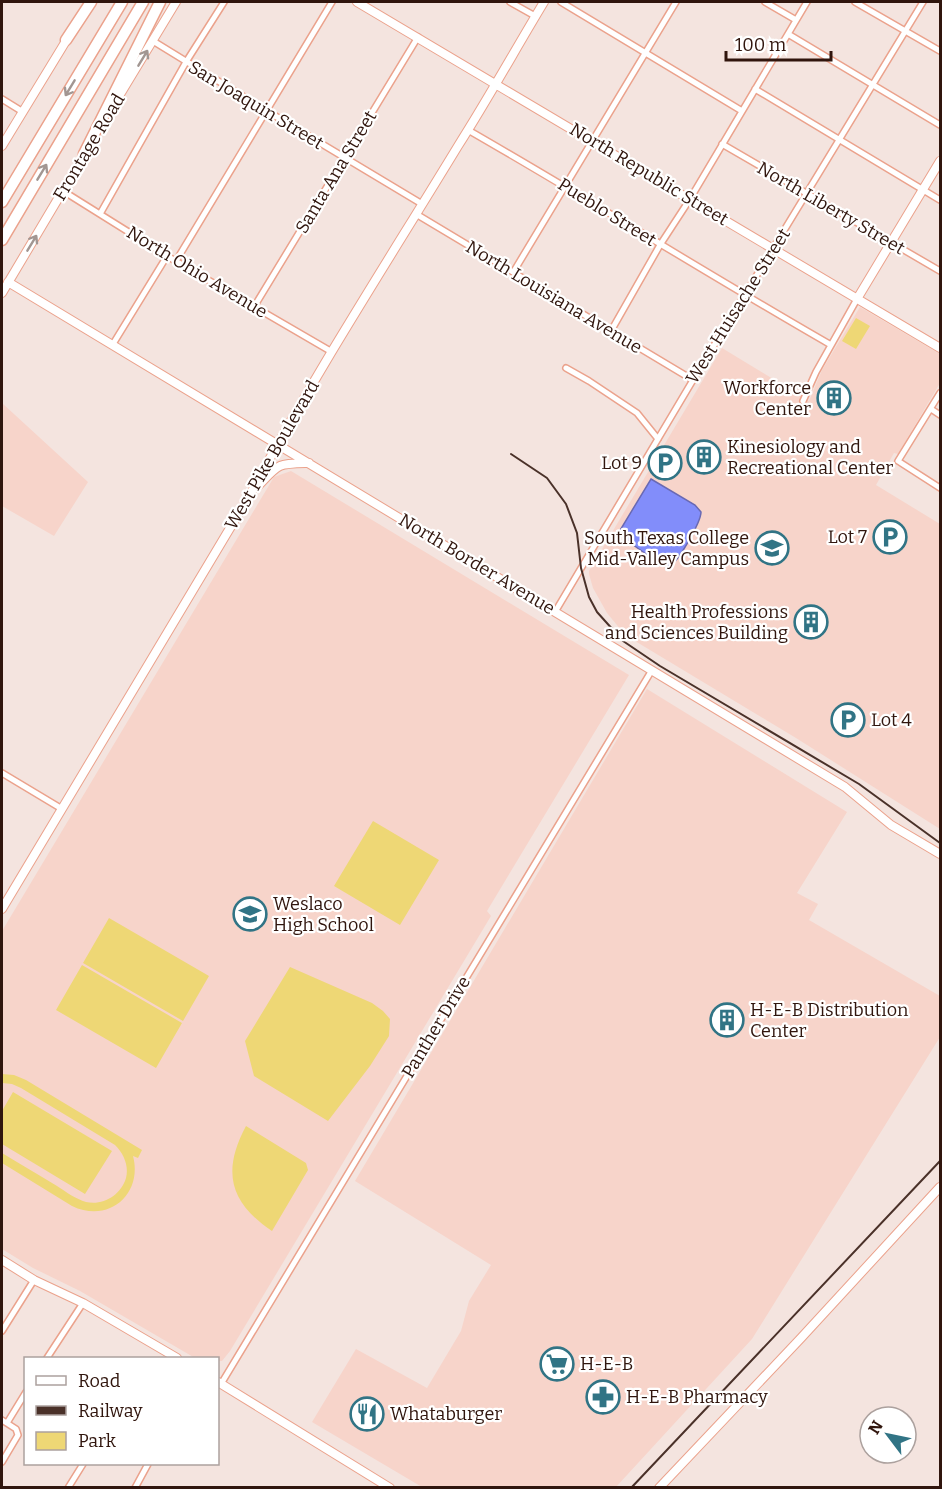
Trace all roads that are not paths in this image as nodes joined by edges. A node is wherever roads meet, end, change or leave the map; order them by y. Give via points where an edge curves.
1 (88, 2) edge
2 (122, 2) edge
3 (143, 2) edge
4 (160, 2) edge
5 (176, 2) edge
6 (224, 2) edge
7 (332, 2) edge
8 (357, 2) edge
9 (510, 2) edge
10 (544, 2) edge
11 (561, 2) edge
12 (676, 2) edge
13 (765, 2) edge
14 (807, 2) edge
15 (855, 2) edge
16 (922, 2) edge
17 (535, 16) junction
18 (796, 20) junction
19 (905, 30) junction
20 (788, 34) junction
21 (418, 37) junction
22 (66, 40) joint
23 (153, 41) junction
24 (940, 51) edge
25 (645, 53) junction
26 (186, 62) junction
27 (496, 83) junction
28 (872, 85) junction
29 (755, 89) junction
30 (2, 99) edge
31 (267, 111) junction
32 (742, 111) junction
33 (23, 112) junction
34 (940, 125) edge
35 (468, 130) junction
36 (593, 140) junction
37 (840, 140) junction
38 (722, 144) junction
39 (2, 146) edge
40 (84, 154) junction
41 (344, 158) junction
42 (940, 160) edge
43 (565, 186) junction
44 (923, 189) junction
45 (63, 191) junction
46 (807, 194) junction
47 (690, 199) junction
48 (940, 200) edge
49 (2, 202) edge
50 (422, 204) junction
51 (100, 214) junction
52 (416, 214) junction
53 (2, 240) edge
54 (891, 243) junction
55 (660, 245) junction
56 (773, 249) junction
57 (167, 256) junction
58 (176, 261) junction
59 (513, 271) junction
60 (940, 272) edge
61 (8, 282) junction
62 (2, 293) edge
63 (745, 296) junction
64 (857, 299) junction
65 (254, 307) junction
66 (611, 332) junction
67 (113, 344) junction
68 (831, 345) junction
69 (940, 348) edge
70 (332, 352) junction
71 (566, 368) dead end
72 (693, 380) junction
73 (940, 393) edge
74 (803, 401) dead end
75 (931, 409) junction
76 (940, 415) edge
77 (658, 439) junction
78 (277, 444) junction
79 (310, 462) junction
80 (940, 488) edge
81 (251, 494) junction
82 (555, 612) junction
83 (652, 670) junction
84 (2, 773) edge
85 (62, 809) junction
86 (940, 854) edge
87 (2, 909) edge
88 (940, 1187) edge
89 (2, 1260) edge
90 (34, 1280) junction
91 (83, 1303) junction
92 (3, 1327) edge
93 (48, 1357) edge
94 (174, 1357) edge
95 (219, 1383) edge
96 (24, 1395) edge
97 (4, 1421) edge
98 (2, 1462) edge
99 (83, 1465) edge
100 (147, 1465) edge
101 (68, 1488) edge
102 (135, 1488) edge
103 (390, 1488) edge
104 (658, 1488) edge

1 - 22 highway
2 -> 49 highway
53 -> 3 highway
4 - 40 highway
5 - 23 street, Frontage Road
6 - 26 street
7 - 31 street
8 - 21 street, North Republic Street
9 - 17 street
10 - 17 street, West Pike Boulevard
11 - 25 street
12 - 25 street
13 - 18 street
14 - 18 street
15 - 19 street
16 - 19 street, West Huisache Street
17 - 27 street, West Pike Boulevard
18 - 20 street
19 - 24 street
19 - 28 street, West Huisache Street
20 - 28 street
20 - 29 street
21 - 27 street, North Republic Street
21 - 41 street, Santa Ana Street
22 - 33 street
23 - 26 street, San Joaquin Street
40 -> 23 street, Frontage Road
25 - 32 street
25 - 36 street
26 - 31 street, San Joaquin Street
26 - 51 street
27 - 35 street, West Pike Boulevard
27 - 36 street, North Republic Street
28 - 34 street
28 - 37 street, West Huisache Street
29 - 32 street
29 - 37 street
30 - 33 street
31 - 41 street, San Joaquin Street
31 - 58 street
32 - 38 street
33 - 39 street
35 - 43 street, Pueblo Street
35 - 50 street, West Pike Boulevard
36 - 43 street
36 - 47 street, North Republic Street
37 - 44 street
37 - 46 street, West Huisache Street
38 - 46 street, North Liberty Street
38 - 47 street
40 - 45 street, Frontage Road
41 - 50 street, San Joaquin Street
41 - 65 street, Santa Ana Street
42 - 44 street
43 - 55 street, Pueblo Street
43 - 59 street
44 - 48 street
44 - 54 street
45 - 51 street, North Ohio Avenue
61 -> 45 street, Frontage Road
46 - 54 street, North Liberty Street
46 - 56 street, West Huisache Street
47 - 55 street
47 - 56 street, North Republic Street
50 - 52 street, West Pike Boulevard
51 - 57 street, North Ohio Avenue
52 - 59 street, North Louisiana Avenue
52 - 70 street, West Pike Boulevard
54 - 60 street, North Liberty Street
54 - 64 street
55 - 63 street, Pueblo Street
55 - 66 street
56 - 63 street, West Huisache Street
56 - 64 street, North Republic Street
57 - 58 street, North Ohio Avenue
57 - 67 street
58 - 65 street, North Ohio Avenue
59 - 66 street, North Louisiana Avenue
61 - 62 street, Frontage Road
61 - 67 street, North Border Avenue
63 - 68 street, Pueblo Street
63 - 72 street, West Huisache Street
64 - 68 street
64 - 69 street, North Republic Street
65 - 70 street, North Ohio Avenue
66 - 72 street, North Louisiana Avenue
67 - 78 street, North Border Avenue
68 - 74 street
70 - 78 street, West Pike Boulevard
71 - 77 street via 637,413
72 - 77 street, West Huisache Street
73 - 75 street
75 - 76 street
75 - 80 street via 898,461
77 - 82 street, West Huisache Street
78 - 79 street, North Border Avenue
78 - 81 street, West Pike Boulevard
79 - 81 street via 280,464
79 - 82 street, North Border Avenue
81 - 85 street, West Pike Boulevard
82 - 83 street, North Border Avenue
83 - 86 street, North Border Avenue via 845,787 891,825
83 - 95 street, Panther Drive
84 - 85 street
85 - 87 street, West Pike Boulevard
88 - 104 main road
89 - 90 street
90 - 91 street
90 - 92 street
91 - 93 street
91 - 94 street
95 - 103 street
96 - 97 street
97 - 98 street via 18,1435
99 - 101 street
100 - 102 street

